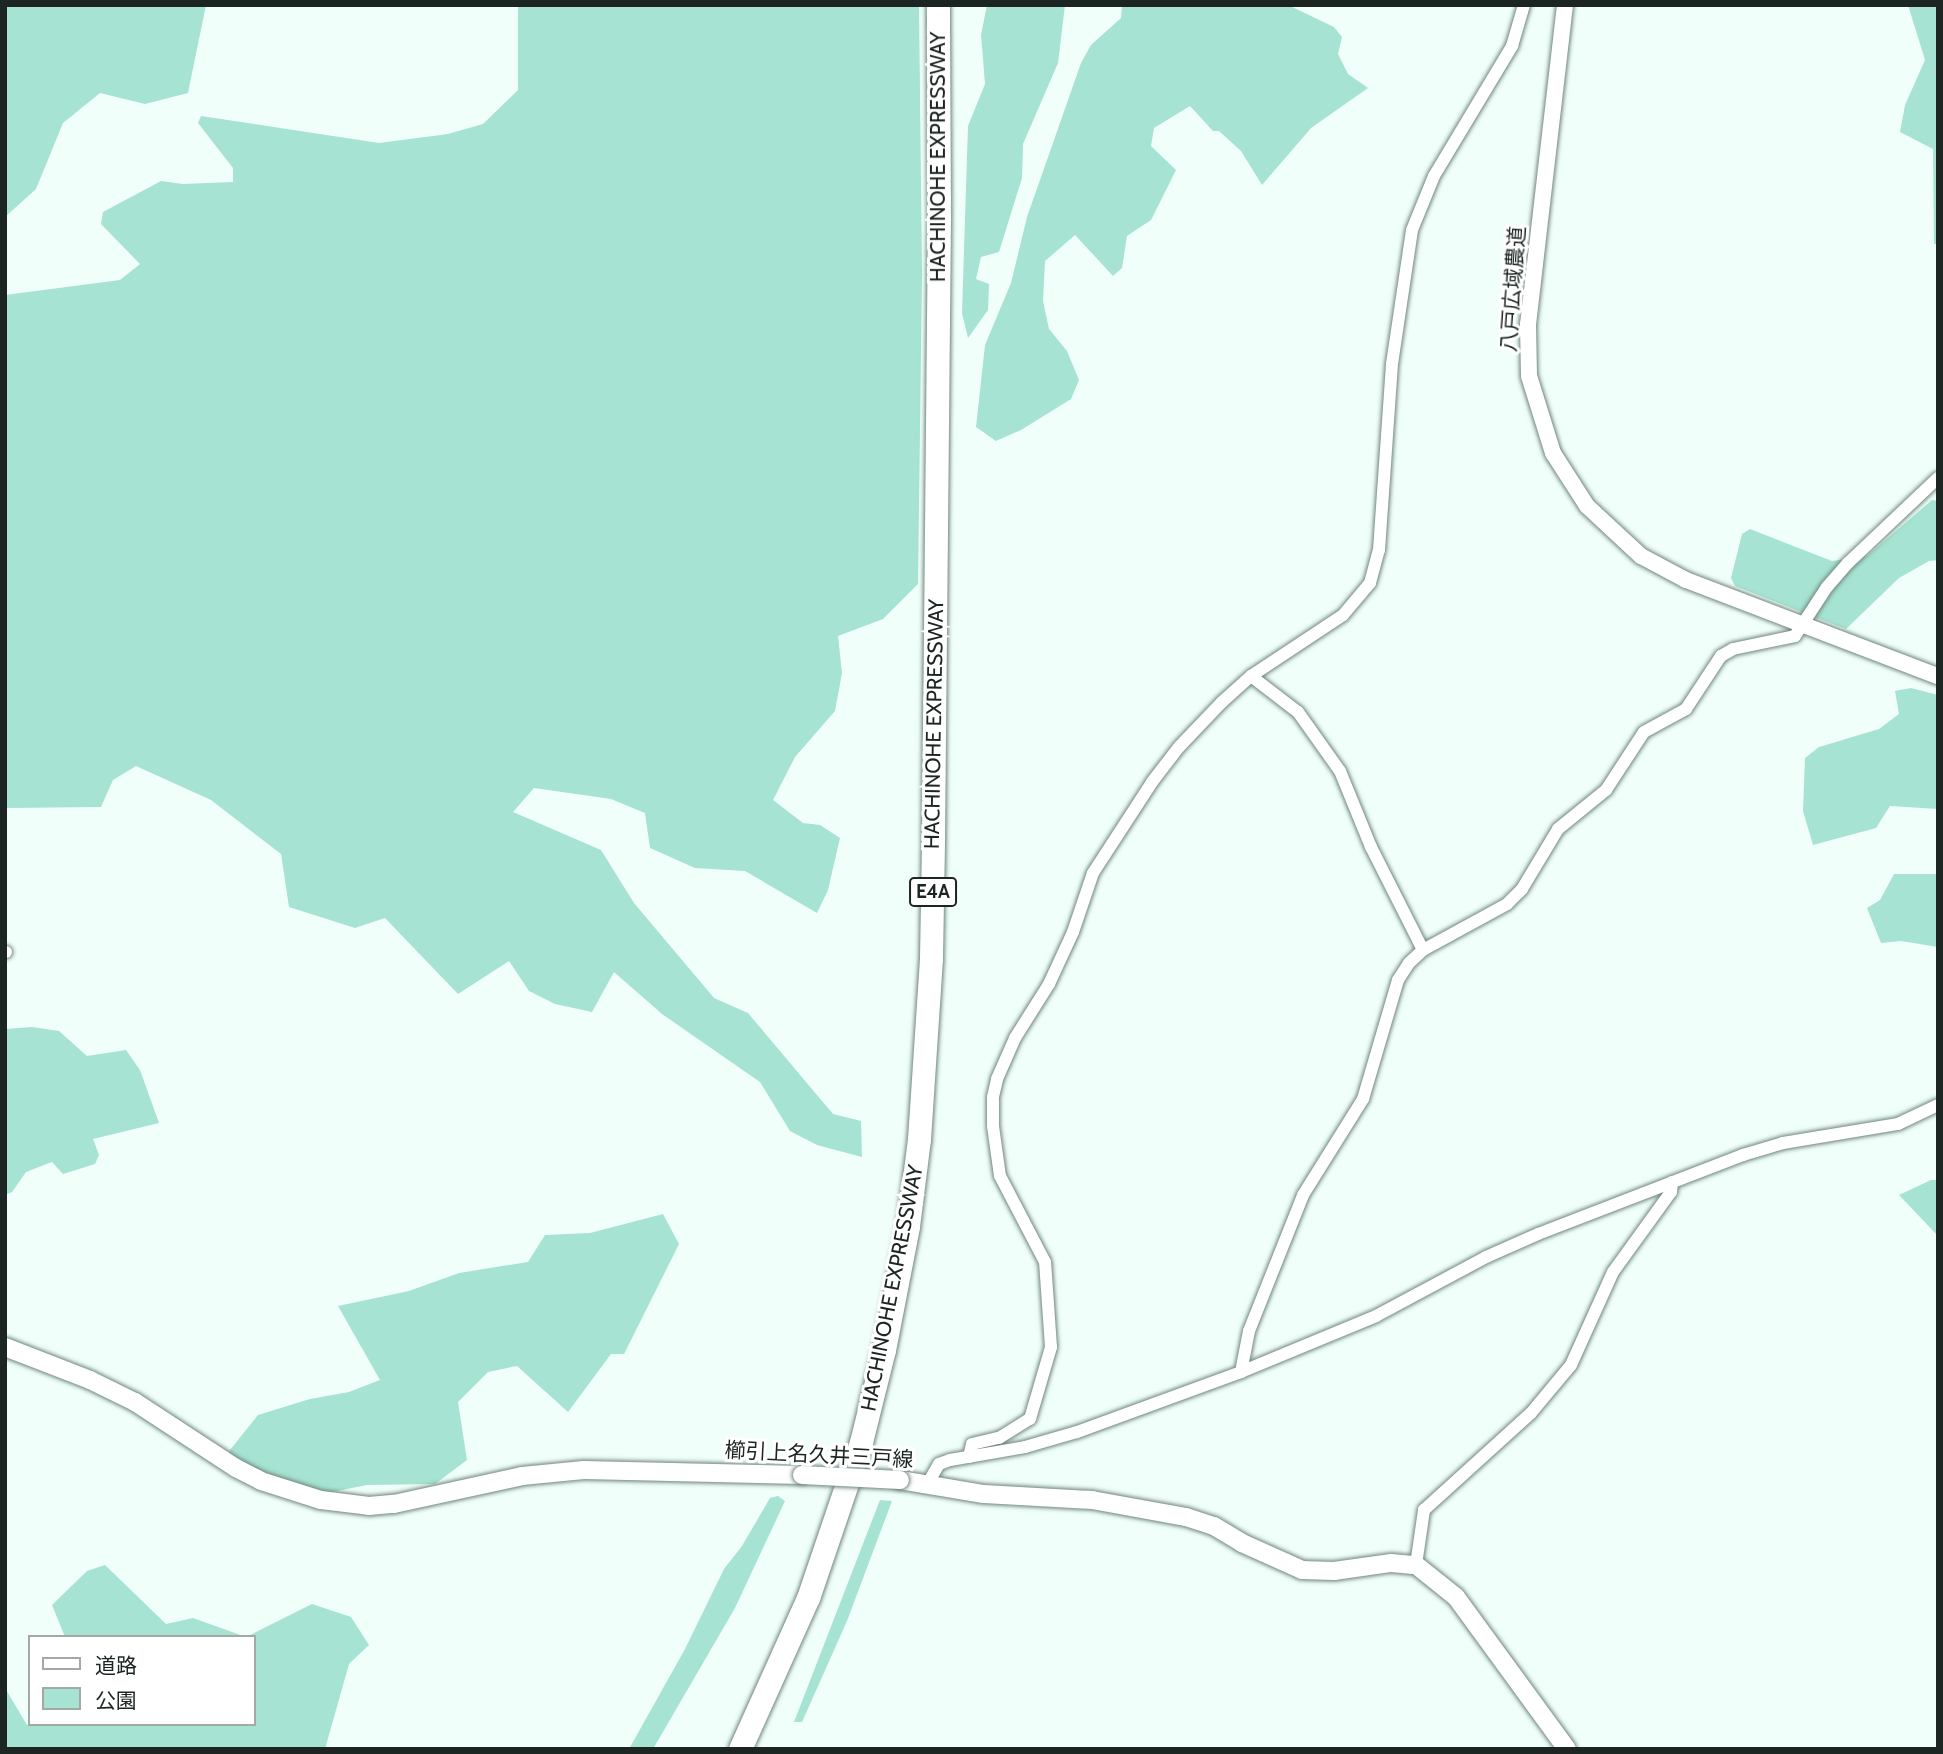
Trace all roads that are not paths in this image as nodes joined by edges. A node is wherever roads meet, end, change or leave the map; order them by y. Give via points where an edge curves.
1 (938, 5) edge
2 (951, 5) edge
3 (1524, 5) edge
4 (1565, 5) edge
5 (1938, 478) edge
6 (1802, 625) junction
7 (1251, 676) junction
8 (1938, 676) edge
9 (1423, 950) junction
10 (1938, 1105) edge
11 (1672, 1182) junction
12 (5, 1347) edge
13 (1241, 1372) junction
14 (969, 1457) junction
15 (928, 1483) junction
16 (1416, 1565) junction
17 (740, 1749) edge
18 (751, 1749) edge
19 (1567, 1749) edge

1 - 17 highway, HACHINOHE EXPRESSWAY / E4A via 933,842 919,1139 904,1251 861,1442 808,1598
2 - 18 highway, HACHINOHE EXPRESSWAY / E4A via 944,855 930,1141 918,1232 873,1437 818,1601
3 - 7 street via 1512,46 1434,176 1412,230 1392,364 1376,570 1343,615
4 - 6 street, 八戸広域農道 via 1528,324 1529,376 1549,442 1582,500 1602,524 1641,556 1686,580
5 - 6 street via 1848,563
6 - 8 street, 八戸広域農道
6 - 9 street via 1789,639 1748,645 1721,656 1686,709 1644,732 1606,790 1558,829 1522,889 1507,904
7 - 9 street via 1298,712 1340,771 1371,847
7 - 14 street via 1179,747 1116,834 1093,873 1049,984 1015,1038 997,1079 993,1126 1000,1176 1045,1262 1051,1347 1030,1419 999,1438 972,1444
9 - 13 street via 1398,980 1363,1099 1303,1195 1249,1331
10 - 11 street via 1880,1129 1766,1147
11 - 13 street via 1538,1234 1376,1316
11 - 16 street via 1671,1192 1613,1272 1571,1365 1531,1413 1424,1510
12 - 15 main road, 櫛引上名久井三戸線, bridge via 135,1402 261,1481 321,1500 394,1504 522,1476 584,1471 802,1475
13 - 14 street via 1077,1432
14 - 15 street via 939,1464
15 - 16 main road, 櫛引上名久井三戸線 via 973,1493 1093,1500 1186,1517 1214,1525 1242,1544 1302,1570
16 - 19 main road via 1456,1597

